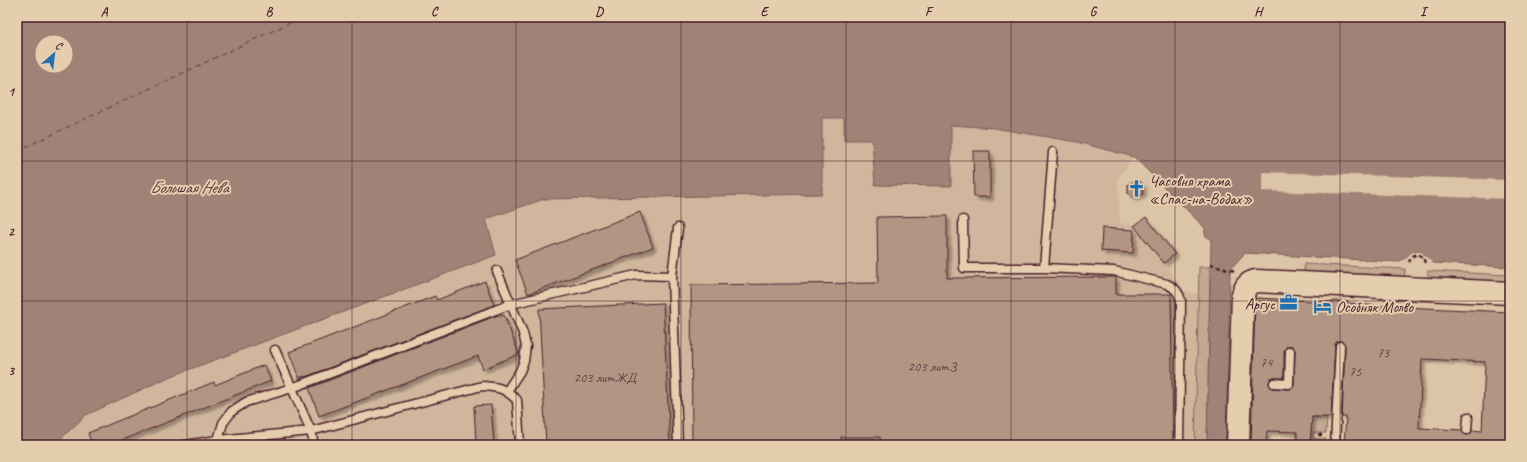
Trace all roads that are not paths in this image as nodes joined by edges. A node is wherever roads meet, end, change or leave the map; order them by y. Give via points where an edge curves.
1 (1053, 152) dead end
2 (963, 220) dead end
3 (678, 228) dead end
4 (1044, 268) junction
5 (498, 271) dead end
6 (672, 276) junction
7 (1510, 293) edge
8 (511, 304) junction
9 (1340, 346) dead end
10 (275, 350) dead end
11 (1290, 351) dead end
12 (1274, 383) dead end
13 (292, 388) junction
14 (507, 391) junction
15 (1468, 416) dead end
16 (1467, 430) dead end
17 (311, 431) junction
18 (218, 440) junction
19 (185, 445) edge
20 (314, 445) edge
21 (520, 445) edge
22 (678, 445) edge
23 (1180, 445) edge
24 (1238, 445) edge
25 (1335, 445) edge

1 - 4 lane
2 - 4 lane via 964,268
3 - 6 lane
4 - 23 lane via 1114,271 1167,284 1180,294
5 - 8 lane
6 - 8 lane via 636,276
6 - 22 lane
7 - 24 main road via 1250,282 1240,279 1244,383
8 - 13 lane
8 - 14 lane via 526,346 520,371
9 - 25 lane
10 - 13 lane
11 - 12 lane via 1288,384
13 - 17 lane
13 - 18 lane via 246,402 232,411 223,423
14 - 17 lane via 482,386
14 - 21 lane via 517,400
15 - 16 lane
17 - 18 lane
17 - 20 lane
18 - 19 lane

